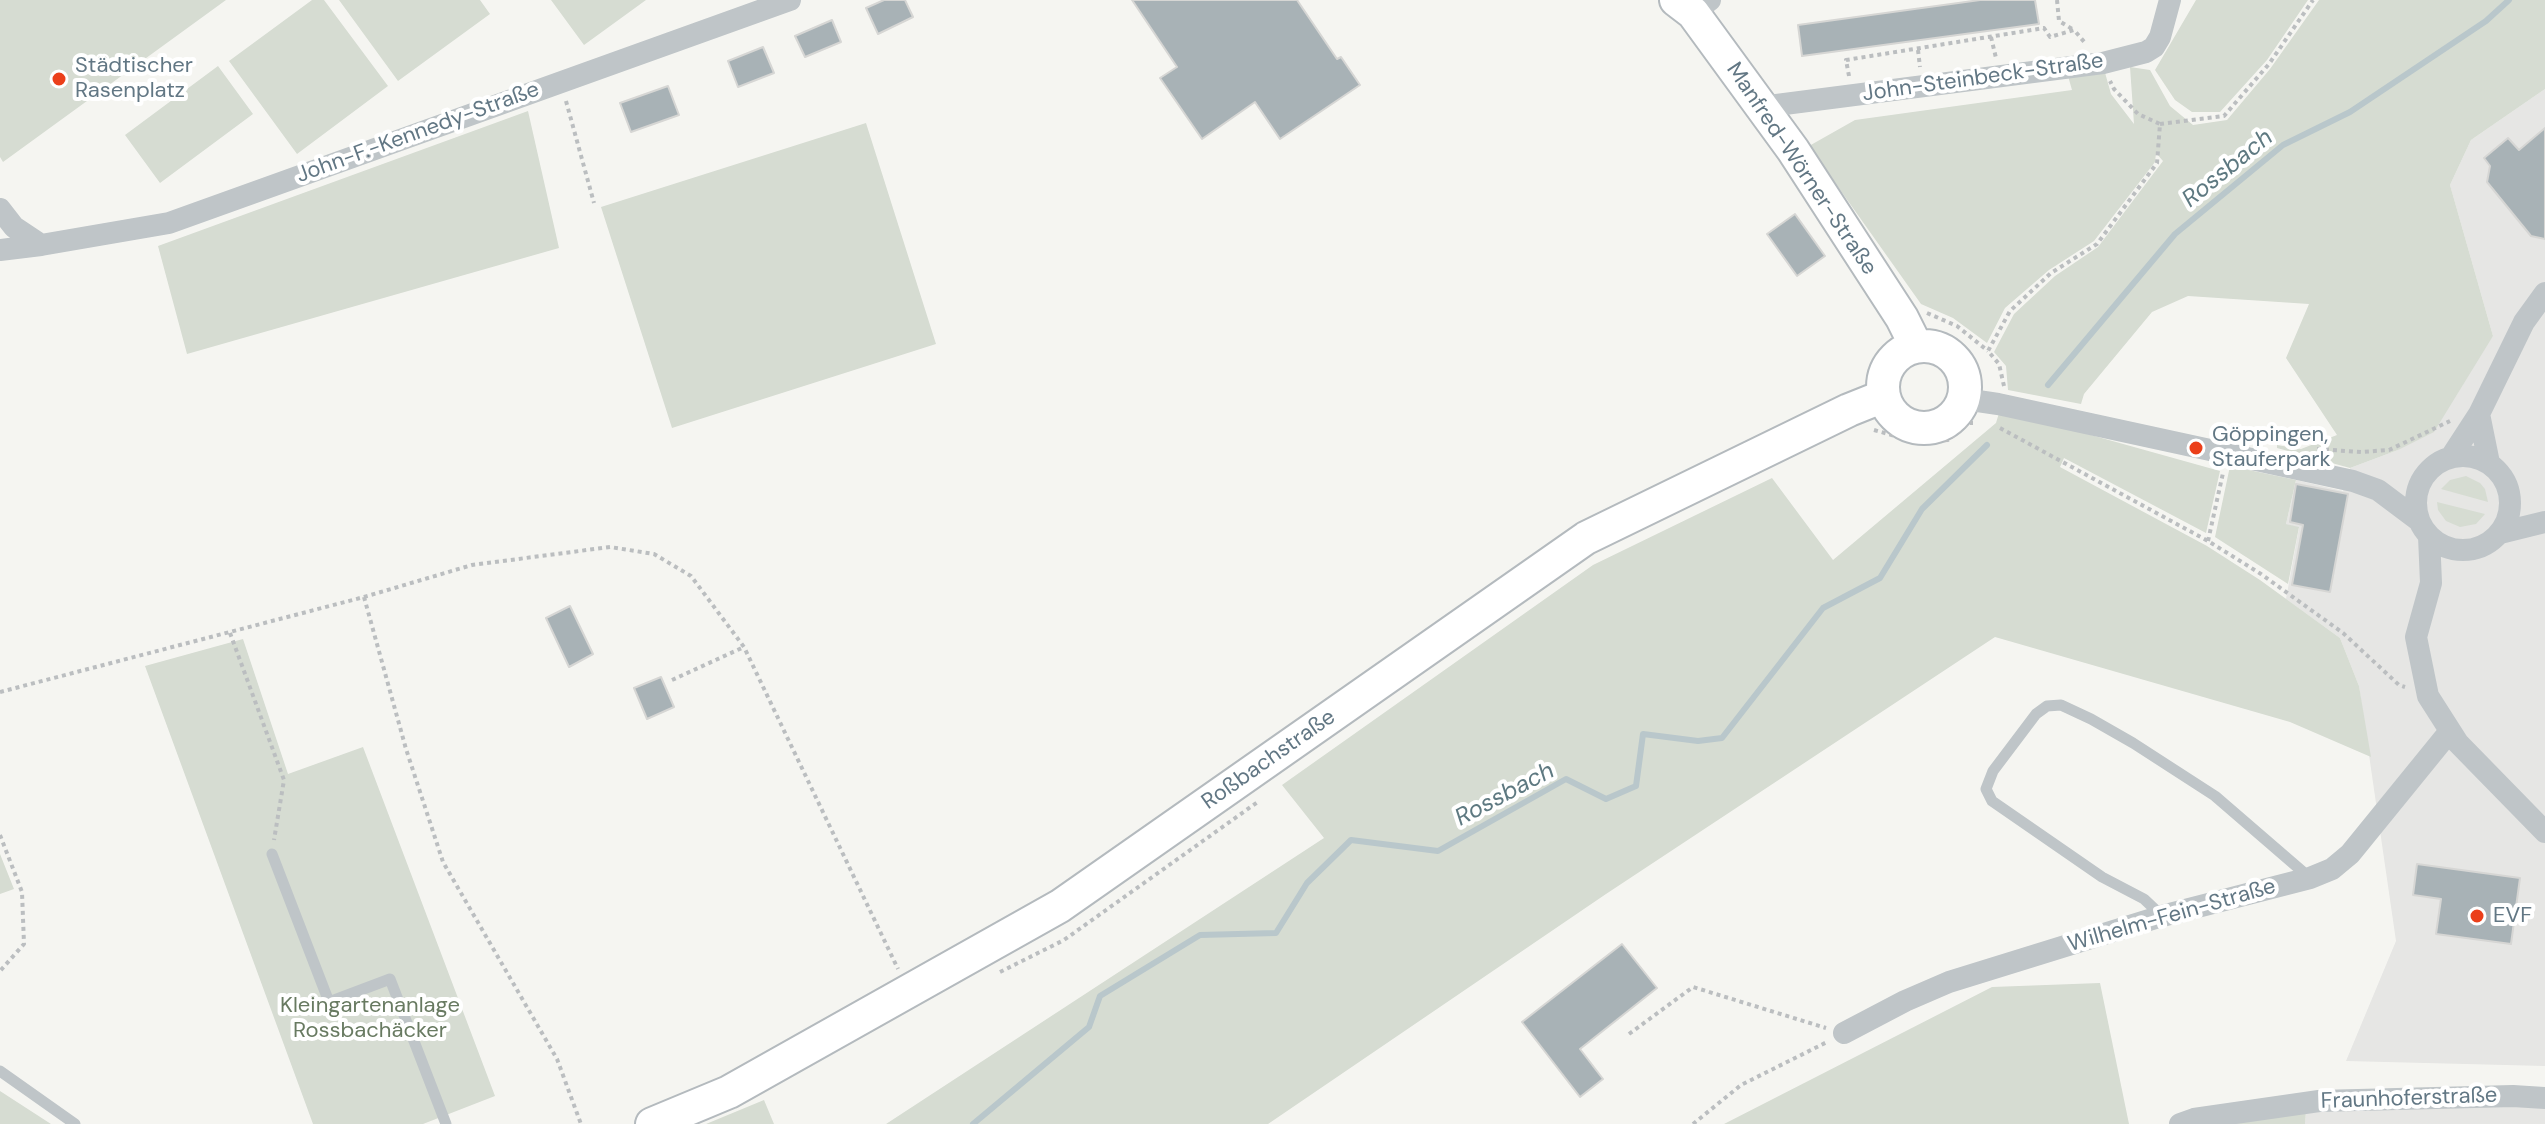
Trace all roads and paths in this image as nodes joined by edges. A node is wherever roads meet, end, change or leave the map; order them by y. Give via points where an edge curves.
1 (790, 0) edge
2 (2057, 0) edge
3 (2170, 0) edge
4 (2313, 0) edge
5 (1693, 4) edge
6 (2074, 30) junction
7 (1846, 60) dead end
8 (2103, 63) junction
9 (561, 82) junction
10 (1761, 107) junction
11 (2160, 124) junction
12 (594, 203) dead end
13 (0, 209) edge
14 (41, 245) junction
15 (0, 250) edge
16 (2545, 293) edge
17 (1909, 332) junction
18 (1988, 351) junction
19 (1884, 396) junction
20 (1964, 399) junction
21 (2481, 411) junction
22 (1994, 413) junction
23 (1863, 435) dead end
24 (2310, 449) dead end
25 (2226, 456) junction
26 (2451, 457) junction
27 (2489, 463) junction
28 (2420, 481) junction
29 (2378, 490) junction
30 (2510, 496) junction
31 (2424, 528) junction
32 (2500, 533) junction
33 (2208, 541) junction
34 (2465, 550) junction
35 (2431, 583) junction
36 (364, 597) junction
37 (230, 633) junction
38 (744, 647) junction
39 (672, 680) dead end
40 (0, 692) edge
41 (2428, 696) junction
42 (2450, 731) junction
43 (1269, 794) dead end
44 (2545, 832) edge
45 (0, 835) edge
46 (272, 854) joint
47 (2310, 878) junction
48 (2162, 916) junction
49 (0, 971) edge
50 (995, 975) dead end
51 (909, 991) junction
52 (1844, 1033) junction
53 (1629, 1034) dead end
54 (0, 1071) edge
55 (2545, 1098) edge
56 (75, 1124) edge
57 (446, 1124) edge
58 (581, 1124) edge
59 (652, 1124) edge
60 (1693, 1124) edge
61 (2180, 1124) edge

1 - 9 street, John-F.-Kennedy-Straße
2 - 6 path via 2059,21
3 - 8 street, John-Steinbeck-Straße via 2154,47
4 - 11 path via 2269,64 2224,116
5 - 10 street, Manfred-Wörner-Straße
6 - 7 path via 2050,37 2044,28
6 - 8 path
8 - 10 street, John-Steinbeck-Straße
8 - 11 path via 2114,89 2138,114
9 - 12 path
9 - 14 street, John-F.-Kennedy-Straße via 169,223
10 - 17 street, Manfred-Wörner-Straße
11 - 18 path via 2157,163 2097,244 2051,273 2010,311
13 - 14 street via 14,227
14 - 15 street, John-F.-Kennedy-Straße
16 - 21 street via 2508,350
17 - 18 path via 1924,312 1957,326
17 - 19 street via 1883,383
17 - 20 street via 1955,359 1966,385
18 - 22 path via 1999,364 2004,385
19 - 20 street via 1898,419 1923,428 1948,421
19 - 51 street, Roßbachstraße via 1586,538 1060,906
20 - 22 street
21 - 24 path via 2389,450
21 - 26 street
21 - 27 street
22 - 23 path via 1968,423 1948,440 1916,442 1876,428
22 - 25 street
22 - 33 path
25 - 29 street
25 - 33 path
26 - 27 street via 2464,455
26 - 28 street
27 - 30 street
28 - 29 street
28 - 31 street via 2415,507
29 - 31 street
30 - 32 street
30 - 32 street via 2545,522
31 - 34 street via 2452,549
31 - 35 street
32 - 34 street
33 - 41 path via 2343,633 2399,685
34 - 35 street
35 - 41 street via 2416,637
36 - 37 path
36 - 38 path via 472,565 610,547 654,554 691,576
36 - 58 path via 443,862 557,1059
37 - 40 path
37 - 46 path via 284,780
38 - 39 path
38 - 51 path
41 - 42 street
42 - 44 street
42 - 47 street, Wilhelm-Fein-Straße via 2350,854
43 - 50 path via 1064,940
45 - 49 path via 22,892 24,944
46 - 57 lane via 329,1002 390,979
47 - 48 street, Wilhelm-Fein-Straße
47 - 48 lane via 2215,796 2091,719 2061,705 2047,706 1993,771 1986,789 1992,801
48 - 52 street, Wilhelm-Fein-Straße via 1949,982
51 - 59 street, Roßbachstraße via 729,1092
52 - 53 path via 1693,987
52 - 60 path via 1741,1085
54 - 56 lane
55 - 61 street, Fraunhoferstraße via 2319,1101

